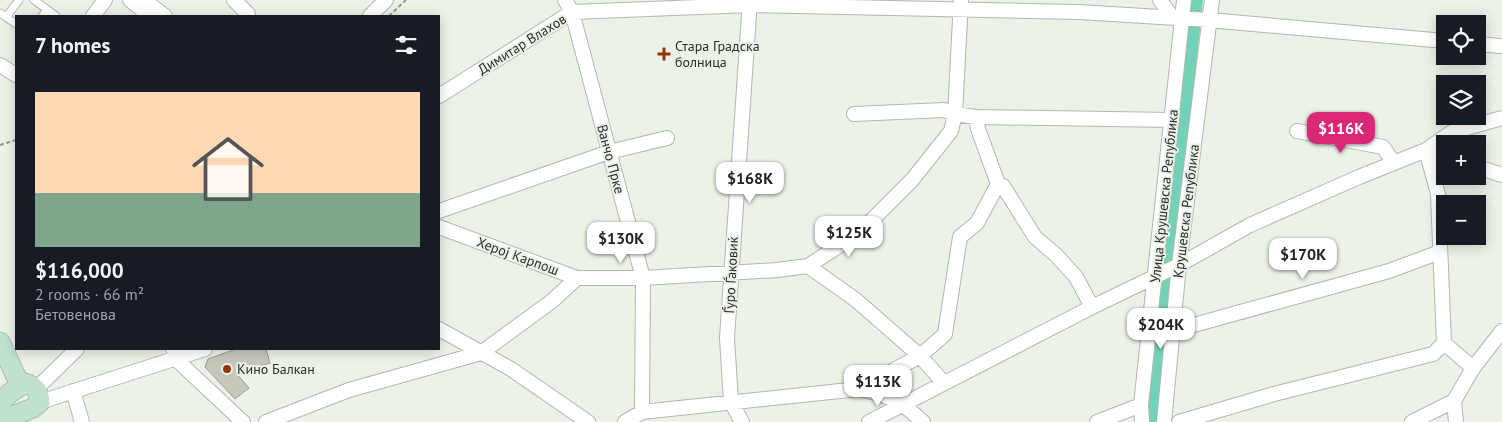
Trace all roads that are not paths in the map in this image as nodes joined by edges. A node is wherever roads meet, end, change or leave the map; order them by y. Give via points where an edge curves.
1 (19, 0) edge
2 (34, 0) edge
3 (105, 0) edge
4 (130, 0) edge
5 (234, 0) edge
6 (386, 0) edge
7 (1160, 0) edge
8 (1184, 0) edge
9 (1212, 0) edge
10 (752, 2) edge
11 (960, 5) edge
12 (152, 6) edge
13 (569, 6) edge
14 (45, 13) edge
15 (248, 14) dead end
16 (3, 15) edge
17 (94, 15) edge
18 (164, 15) edge
19 (371, 15) edge
20 (1177, 17) junction
21 (1209, 20) junction
22 (15, 23) edge
23 (1436, 40) edge
24 (1486, 45) edge
25 (1500, 46) dead end
26 (0, 65) edge
27 (15, 74) edge
28 (440, 95) edge
29 (854, 114) dead end
30 (955, 114) junction
31 (976, 117) junction
32 (1502, 118) edge
33 (1172, 120) junction
34 (1297, 131) dead end
35 (667, 138) dead end
36 (1426, 150) junction
37 (608, 152) junction
38 (1436, 153) edge
39 (1394, 163) junction
40 (1486, 170) edge
41 (1502, 175) edge
42 (998, 184) junction
43 (440, 211) edge
44 (440, 227) edge
45 (1440, 252) junction
46 (1179, 265) junction
47 (808, 266) junction
48 (730, 271) junction
49 (1155, 277) junction
50 (577, 278) junction
51 (642, 278) junction
52 (1092, 307) junction
53 (440, 330) edge
54 (1172, 331) junction
55 (1502, 331) edge
56 (0, 342) edge
57 (1444, 343) junction
58 (76, 350) edge
59 (198, 350) edge
60 (175, 353) edge
61 (481, 353) junction
62 (920, 356) junction
63 (1473, 368) junction
64 (944, 382) junction
65 (859, 389) junction
66 (73, 391) junction
67 (32, 392) junction
68 (1454, 400) junction
69 (731, 402) junction
70 (0, 403) edge
71 (904, 404) junction
72 (1141, 404) junction
73 (642, 412) junction
74 (26, 417) edge
75 (0, 421) edge
76 (82, 422) edge
77 (243, 422) edge
78 (266, 422) edge
79 (588, 422) edge
80 (625, 422) edge
81 (742, 422) edge
82 (869, 422) edge
83 (922, 422) edge
84 (1097, 422) edge
85 (1142, 422) edge
86 (1164, 422) edge
87 (1179, 422) edge
88 (1412, 422) edge
89 (1456, 422) edge

1 - 16 lane
2 - 14 lane
3 - 17 street
4 - 12 street
5 - 15 street
6 - 19 street
7 - 20 street
8 - 20 street, Улица Крушевска Република
9 - 21 street, Крушевска Република
10 - 11 street, Димитар Влахов
10 - 13 street, Димитар Влахов
10 - 48 street, Ѓуро Ѓаковиќ
11 - 20 street, Димитар Влахов
11 - 30 street
12 - 18 street
13 - 28 street, Димитар Влахов
13 - 37 street, Ванчо Прке
16 - 22 lane
20 - 21 street, Димитар Влахов
20 - 33 street, Улица Крушевска Република
21 - 23 street, Димитар Влахов
21 - 46 street, Крушевска Република
24 - 25 street
26 - 27 street
29 - 30 street via 931,110
30 - 31 street
30 - 47 street via 951,131 912,180 860,232
31 - 33 street
31 - 42 street
32 - 36 street via 1452,132
33 - 49 street, Улица Крушевска Република
34 - 39 street via 1383,147
35 - 37 street
36 - 38 street
36 - 39 street
36 - 45 street via 1438,194
37 - 43 street
37 - 51 street, Ванчо Прке
39 - 46 street via 1250,225
40 - 41 street
42 - 52 street via 1003,186 1035,237 1076,277
42 - 62 street via 977,223 960,237 945,334
44 - 50 street, Херој Карпош
45 - 54 street via 1389,271
45 - 57 street
46 - 49 street
46 - 54 street, Крушевска Република
47 - 48 street, Херој Карпош
47 - 62 street via 856,300
48 - 51 street, Херој Карпош
48 - 69 street, Ѓуро Ѓаковиќ via 727,338
49 - 52 street
49 - 72 street, Улица Крушевска Република
50 - 51 street, Херој Карпош
50 - 61 street via 552,301
51 - 73 street, Ванчо Прке
52 - 64 street
53 - 61 street
54 - 86 street, Крушевска Република
55 - 63 street
56 - 67 main road
57 - 63 street
57 - 87 street via 1432,354
58 - 67 street
59 - 60 street
60 - 66 street
60 - 77 street
61 - 78 street via 349,390
61 - 79 street via 511,369
62 - 64 street
62 - 65 street
63 - 68 street
64 - 71 street
65 - 69 street
65 - 71 street via 883,394
66 - 67 street
66 - 76 street
67 - 70 main road
67 - 74 main road via 33,408
68 - 88 street
68 - 89 street
69 - 73 street
69 - 81 street, Ѓуро Ѓаковиќ
71 - 82 street
71 - 83 street
72 - 84 street
72 - 85 street, Улица Крушевска Република
73 - 80 street
74 - 75 main road

